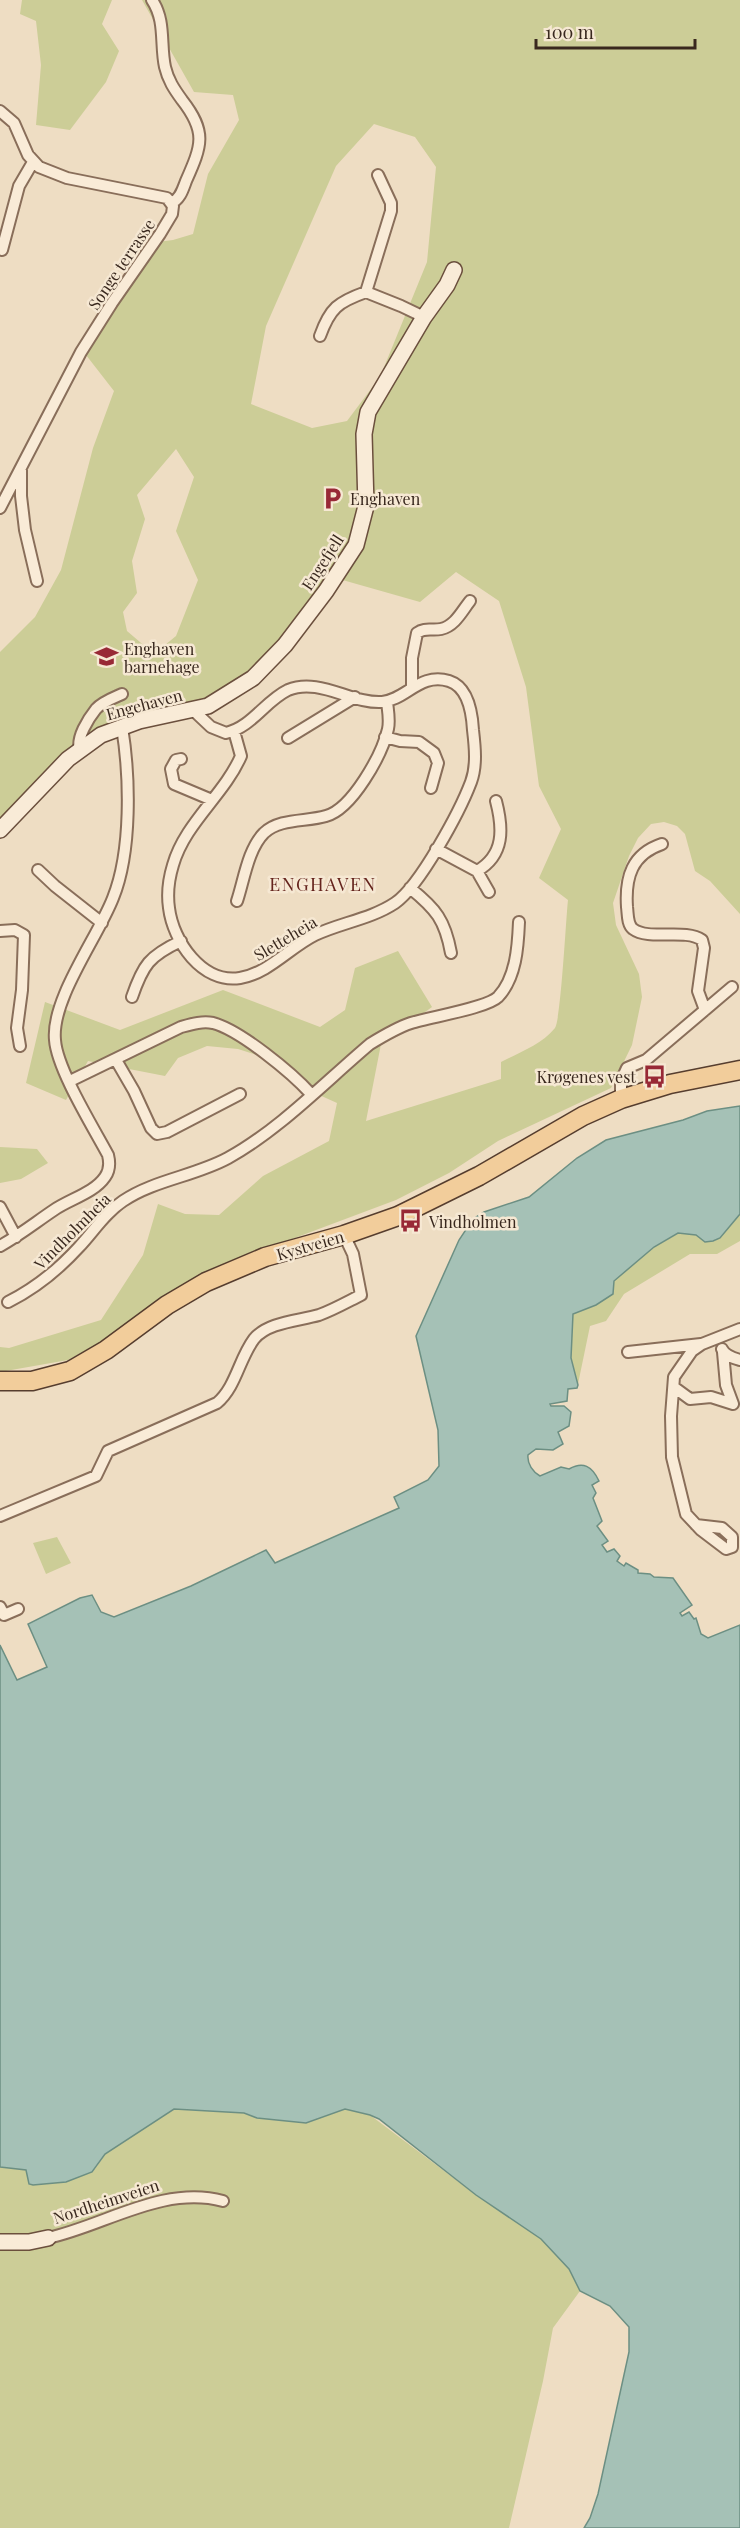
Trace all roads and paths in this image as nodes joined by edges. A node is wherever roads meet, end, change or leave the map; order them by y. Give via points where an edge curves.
1 (152, 0) edge
2 (0, 111) edge
3 (33, 162) junction
4 (378, 175) dead end
5 (171, 203) junction
6 (2, 250) dead end
7 (454, 270) dead end
8 (366, 292) junction
9 (424, 317) junction
10 (320, 336) dead end
11 (21, 470) junction
12 (0, 508) edge
13 (37, 581) dead end
14 (470, 601) dead end
15 (412, 687) junction
16 (122, 694) dead end
17 (225, 696) joint
18 (356, 697) junction
19 (387, 702) junction
20 (193, 710) junction
21 (123, 727) junction
22 (234, 731) junction
23 (385, 737) junction
24 (288, 738) dead end
25 (80, 750) junction
26 (181, 759) dead end
27 (431, 788) dead end
28 (212, 800) junction
29 (496, 801) dead end
30 (0, 830) edge
31 (663, 844) dead end
32 (436, 849) junction
33 (39, 870) dead end
34 (477, 871) junction
35 (410, 888) junction
36 (489, 892) dead end
37 (237, 901) dead end
38 (102, 922) junction
39 (519, 922) dead end
40 (0, 931) edge
41 (181, 941) junction
42 (451, 953) dead end
43 (732, 987) dead end
44 (132, 997) dead end
45 (705, 1010) junction
46 (20, 1046) dead end
47 (116, 1060) junction
48 (738, 1073) edge
49 (70, 1082) junction
50 (240, 1094) dead end
51 (311, 1094) junction
52 (621, 1099) junction
53 (0, 1207) edge
54 (344, 1235) junction
55 (16, 1237) junction
56 (0, 1246) edge
57 (8, 1302) dead end
58 (740, 1329) edge
59 (717, 1338) junction
60 (702, 1344) junction
61 (628, 1352) dead end
62 (723, 1352) junction
63 (740, 1360) edge
64 (0, 1381) edge
65 (675, 1388) junction
66 (0, 1516) edge
67 (696, 1525) dead end
68 (0, 1607) edge
69 (18, 1609) dead end
70 (223, 2201) dead end
71 (48, 2238) joint
72 (0, 2242) edge

1 - 5 street via 160,15 165,67 171,85 200,129 193,165 179,197
2 - 3 street via 14,123
3 - 5 street, Songe terrasse via 67,178 166,198
3 - 6 street via 19,186
4 - 8 street via 391,211
5 - 11 street, Songe terrasse via 172,213 81,352
7 - 9 street, Engefjell
8 - 9 street
8 - 10 street via 332,310
9 - 17 street, Engefjell via 368,412 364,434 366,506 356,545 271,661
11 - 12 street, Songe terrasse
11 - 13 street, Songe terrasse via 21,496
14 - 15 street via 451,625 417,633
15 - 19 street, Sletteheia
15 - 32 street, Sletteheia via 438,679 456,685 467,701 473,722 475,765 471,782
16 - 25 street via 96,709 81,733
17 - 20 street, Engehaven
18 - 19 street
18 - 22 street via 296,688 278,696
18 - 24 street
19 - 23 street via 389,720
20 - 21 street, Engehaven
20 - 22 street via 218,731
21 - 25 street, Engehaven via 101,735
21 - 38 street, Vindholmheia via 128,787 124,860
22 - 28 street, Sletteheia via 241,756
23 - 27 street via 419,742 434,753 438,763
23 - 37 street via 365,776 341,808 325,817 279,824 264,833 254,849
25 - 30 street, Engehaven
26 - 28 street via 171,769 174,784
28 - 41 street, Sletteheia via 186,837 172,868 169,909
29 - 34 street via 501,838 496,852
31 - 45 street via 641,854 631,871 626,894 629,924 644,933 702,940 698,991
32 - 34 street
32 - 35 street, Sletteheia
33 - 38 street
34 - 36 street
35 - 41 street, Sletteheia via 396,902 309,938 272,964 243,978 216,975 201,968
35 - 42 street via 440,916
38 - 49 street, Vindholmheia via 55,1023 56,1050
39 - 51 street, Vindholmheia via 514,964 496,999 484,1006 443,1014 387,1033
40 - 46 street via 15,930 24,935 17,1028
41 - 44 street via 147,962
43 - 45 street
45 - 52 street via 646,1060 627,1068 621,1081
47 - 49 street
47 - 50 street via 157,1134
47 - 51 street via 181,1027 210,1023 228,1029 268,1056
48 - 52 main road, Kystveien via 670,1084
49 - 55 street, Vindholmheia via 108,1155 107,1175
51 - 57 street, Vindholmheia via 228,1158 123,1200 53,1274
52 - 54 main road, Kystveien via 583,1116 434,1200
53 - 55 street
54 - 64 main road, Kystveien via 265,1257 206,1282 70,1371 32,1381
54 - 66 street via 353,1254 361,1295 320,1314 270,1327 251,1343 225,1396 217,1403 108,1451 96,1476
55 - 56 street
58 - 59 street
59 - 60 street
59 - 62 street
60 - 61 street
60 - 65 street via 678,1369
62 - 63 street
62 - 65 street via 726,1385 733,1404 711,1397 690,1399
65 - 67 street via 672,1456 686,1514
68 - 69 street via 4,1615
70 - 71 street, Nordheimveien via 203,2196 156,2202
71 - 72 street, Nordheimveien

